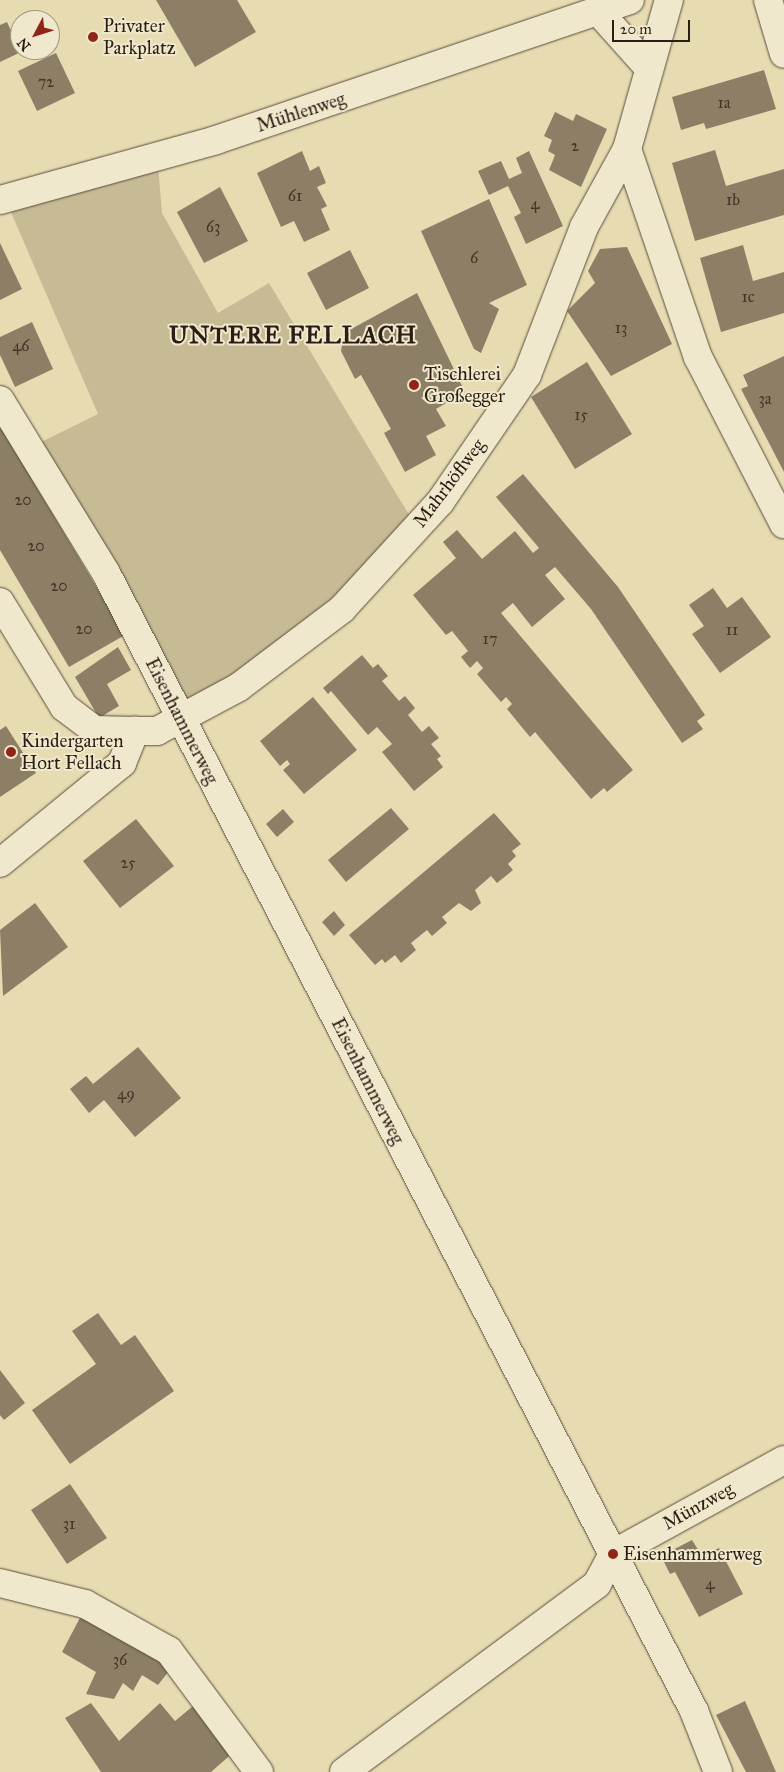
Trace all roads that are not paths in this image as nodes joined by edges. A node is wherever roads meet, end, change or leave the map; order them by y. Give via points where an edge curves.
1 (630, 0) edge
2 (669, 0) edge
3 (768, 0) edge
4 (598, 11) junction
5 (784, 54) edge
6 (649, 68) junction
7 (627, 150) junction
8 (0, 200) edge
9 (0, 400) edge
10 (784, 524) edge
11 (0, 602) edge
12 (180, 718) junction
13 (135, 731) junction
14 (0, 863) edge
15 (784, 1460) edge
16 (613, 1554) junction
17 (0, 1583) edge
18 (259, 1772) edge
19 (344, 1772) edge
20 (718, 1772) edge

1 - 4 street, Mühlenweg
2 - 6 street, Mahrhöflweg
3 - 5 street
4 - 6 street
4 - 8 street, Mühlenweg via 216,140
6 - 7 street, Mahrhöflweg
7 - 10 street via 698,357
7 - 12 street, Mahrhöflweg via 584,227 527,375 440,502 342,609 239,687
9 - 12 street, Eisenhammerweg via 106,573
11 - 13 street, Mahrhöflweg via 64,707 94,730
12 - 13 street, Mahrhöflweg via 157,731
12 - 16 street, Eisenhammerweg
13 - 14 street via 122,764
15 - 16 street, Münzweg
16 - 19 street via 597,1584
16 - 20 street, Eisenhammerweg via 694,1711
17 - 18 street via 85,1604 170,1650

